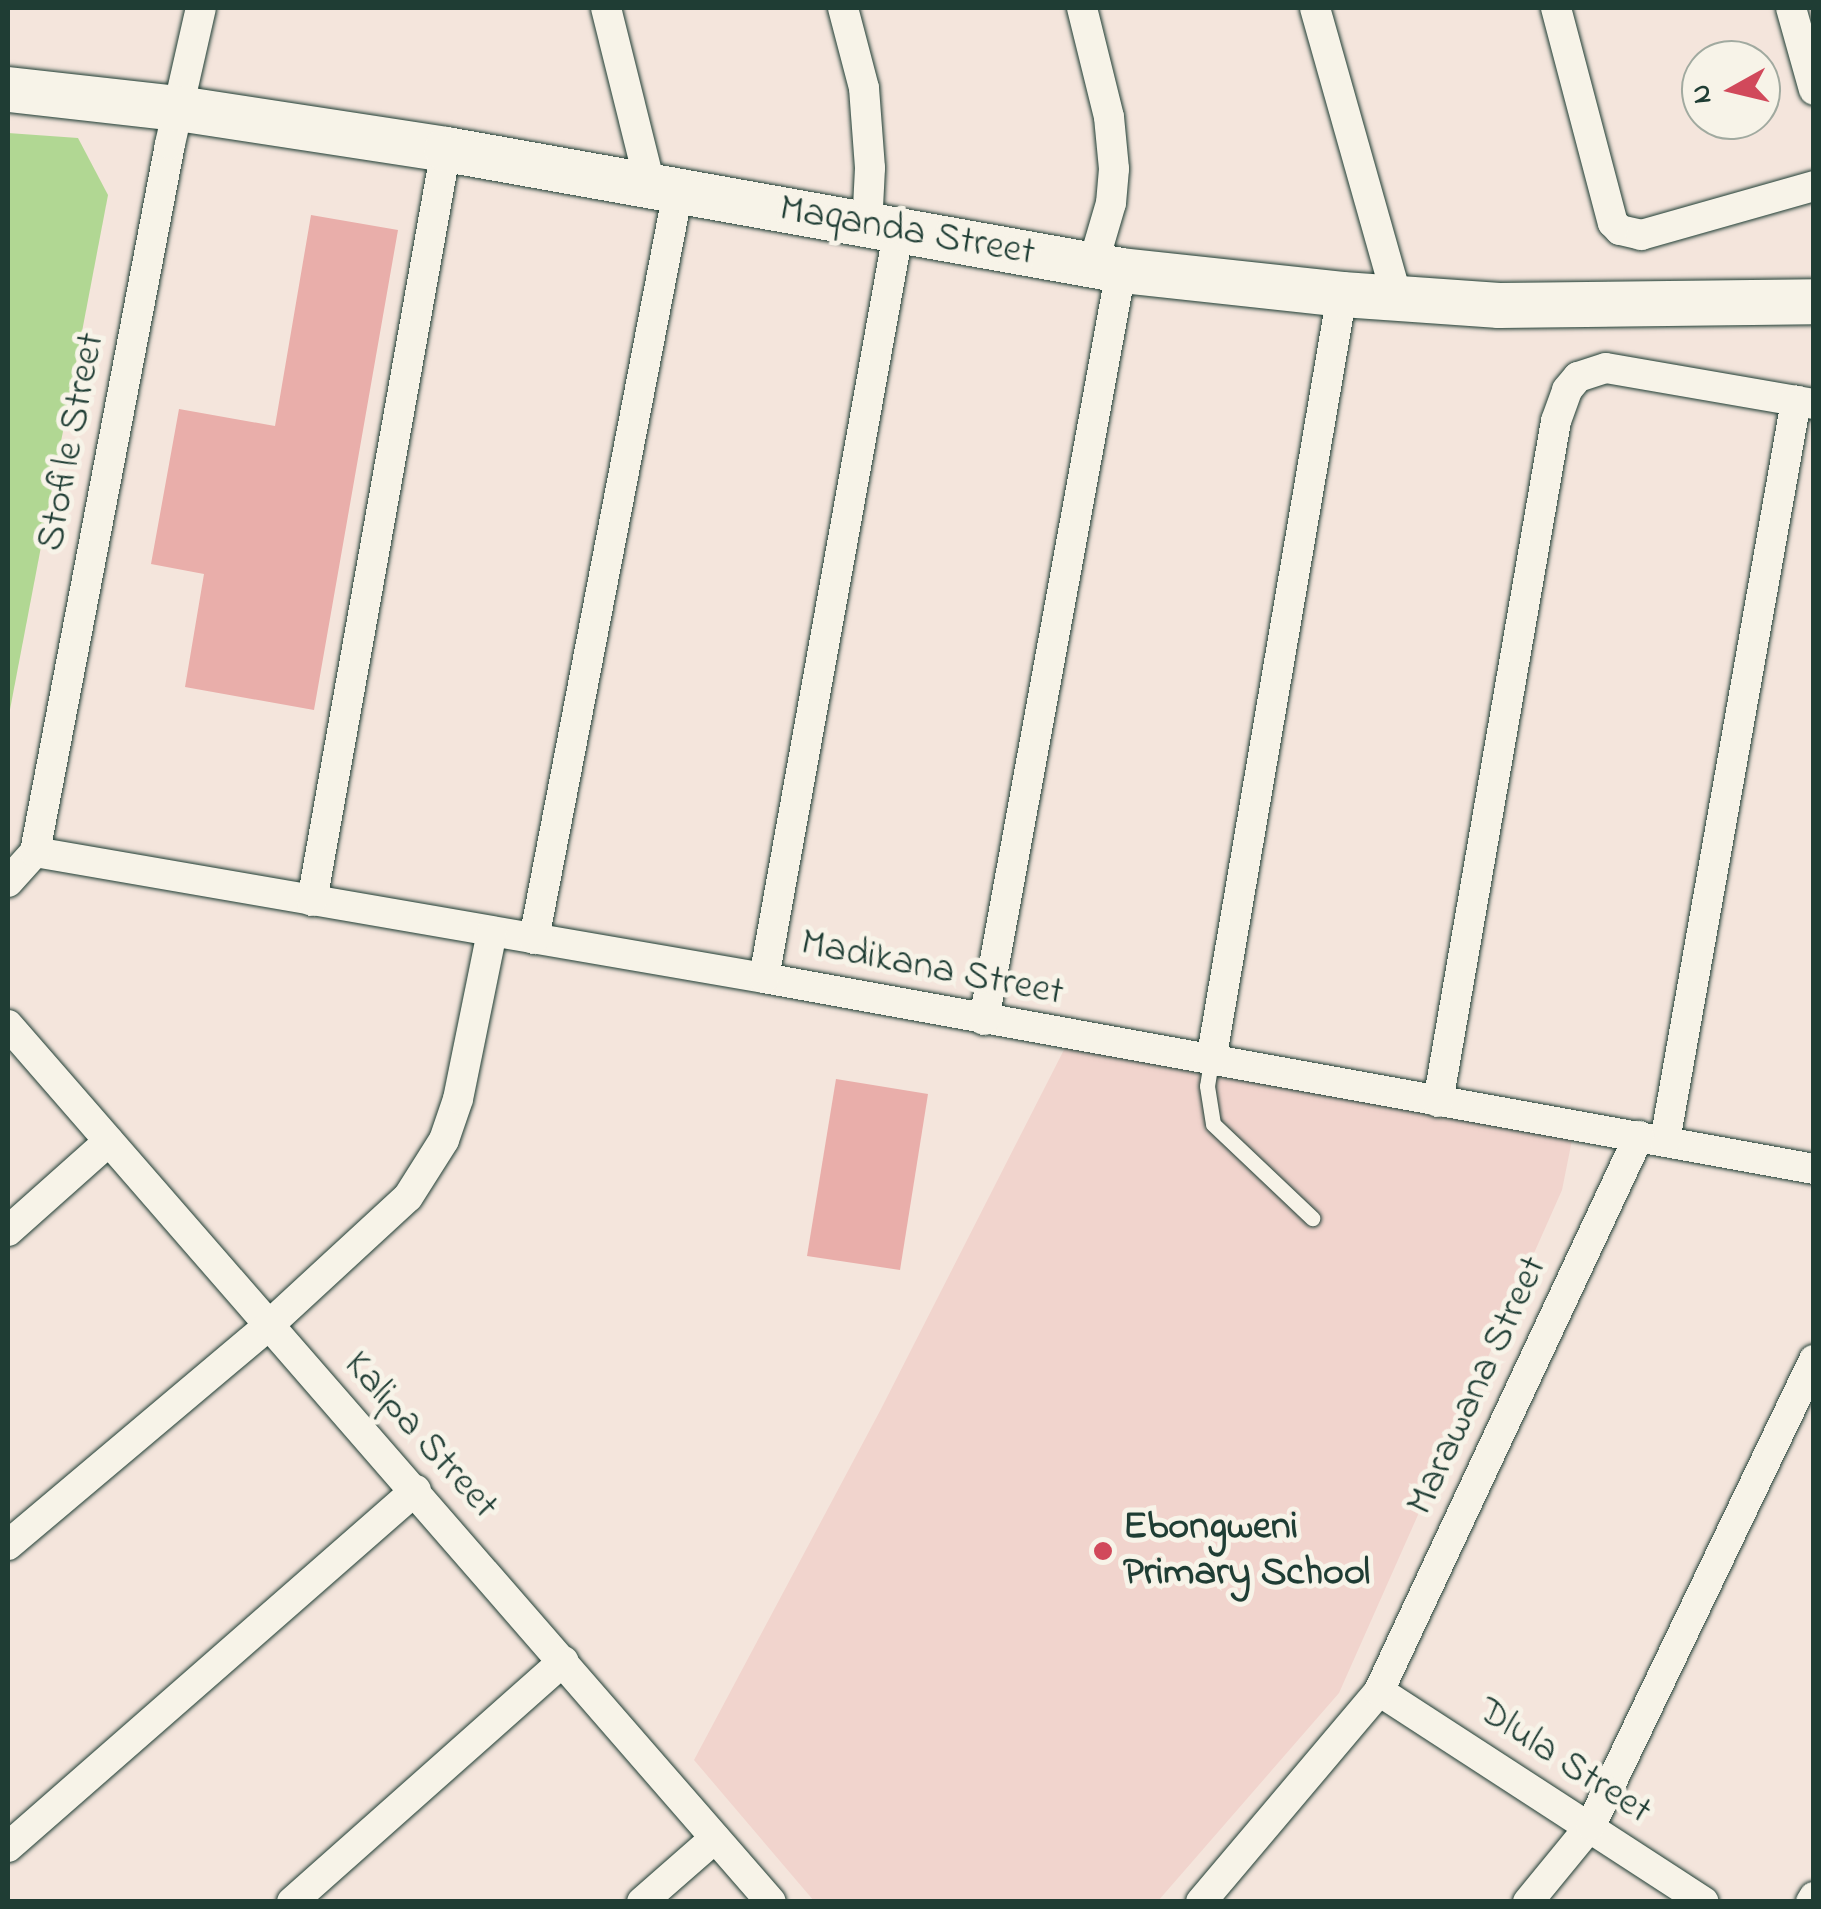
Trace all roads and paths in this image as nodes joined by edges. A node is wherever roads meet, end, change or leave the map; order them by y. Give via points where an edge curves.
1 (201, 8) edge
2 (606, 8) edge
3 (844, 8) edge
4 (1082, 8) edge
5 (1315, 8) edge
6 (1556, 8) edge
7 (1792, 8) edge
8 (8, 90) edge
9 (1814, 90) edge
10 (178, 108) junction
11 (446, 149) junction
12 (1814, 186) edge
13 (664, 187) junction
14 (883, 230) junction
15 (1107, 267) junction
16 (1342, 294) junction
17 (1397, 297) junction
18 (1814, 301) edge
19 (1804, 402) edge
20 (35, 852) junction
21 (8, 882) edge
22 (312, 901) junction
23 (492, 932) junction
24 (534, 939) junction
25 (764, 978) junction
26 (984, 1020) junction
27 (8, 1025) edge
28 (1211, 1061) junction
29 (1438, 1102) junction
30 (1652, 1139) junction
31 (108, 1141) junction
32 (1814, 1169) edge
33 (1312, 1218) dead end
34 (8, 1231) edge
35 (268, 1326) junction
36 (1814, 1360) edge
37 (416, 1490) junction
38 (8, 1545) edge
39 (563, 1661) junction
40 (1379, 1691) junction
41 (1591, 1825) junction
42 (716, 1838) junction
43 (8, 1848) edge
44 (292, 1902) edge
45 (642, 1902) edge
46 (770, 1902) edge
47 (1201, 1902) edge
48 (1528, 1902) edge
49 (1704, 1902) edge

1 - 10 street, Stofile Street
2 - 13 street
3 - 14 street via 864,88
4 - 15 street via 1109,117 1114,169
5 - 17 street
6 - 12 street via 1612,223 1642,235
7 - 9 street
8 - 10 street, Maqanda Street
10 - 11 street, Maqanda Street
10 - 20 street, Stofile Street
11 - 13 street, Maqanda Street
11 - 22 street
13 - 14 street, Maqanda Street
13 - 24 street
14 - 15 street, Maqanda Street
14 - 25 street
15 - 16 street, Maqanda Street
15 - 26 street
16 - 17 street, Maqanda Street
16 - 28 street
17 - 18 street, Maqanda Street via 1499,305
19 - 29 street via 1606,368 1578,376 1567,390 1556,421
19 - 30 street, Marawana Street
20 - 21 street
20 - 22 street, Madikana Street
22 - 23 street, Madikana Street
23 - 24 street, Madikana Street
23 - 35 street via 444,1140 408,1197
24 - 25 street, Madikana Street
25 - 26 street, Madikana Street
26 - 28 street, Madikana Street
27 - 31 street, Kalipa Street
28 - 29 street, Madikana Street
28 - 33 lane via 1213,1124
29 - 30 street, Madikana Street
30 - 32 street, Madikana Street
30 - 40 street, Marawana Street
31 - 34 street
31 - 35 street, Kalipa Street
35 - 37 street, Kalipa Street
35 - 38 street
36 - 41 street
37 - 39 street, Kalipa Street
37 - 43 street
39 - 42 street, Kalipa Street
39 - 44 street
40 - 41 street, Dlula Street
40 - 47 street, Marawana Street
41 - 48 street
41 - 49 street, Dlula Street
42 - 45 street
42 - 46 street, Kalipa Street

